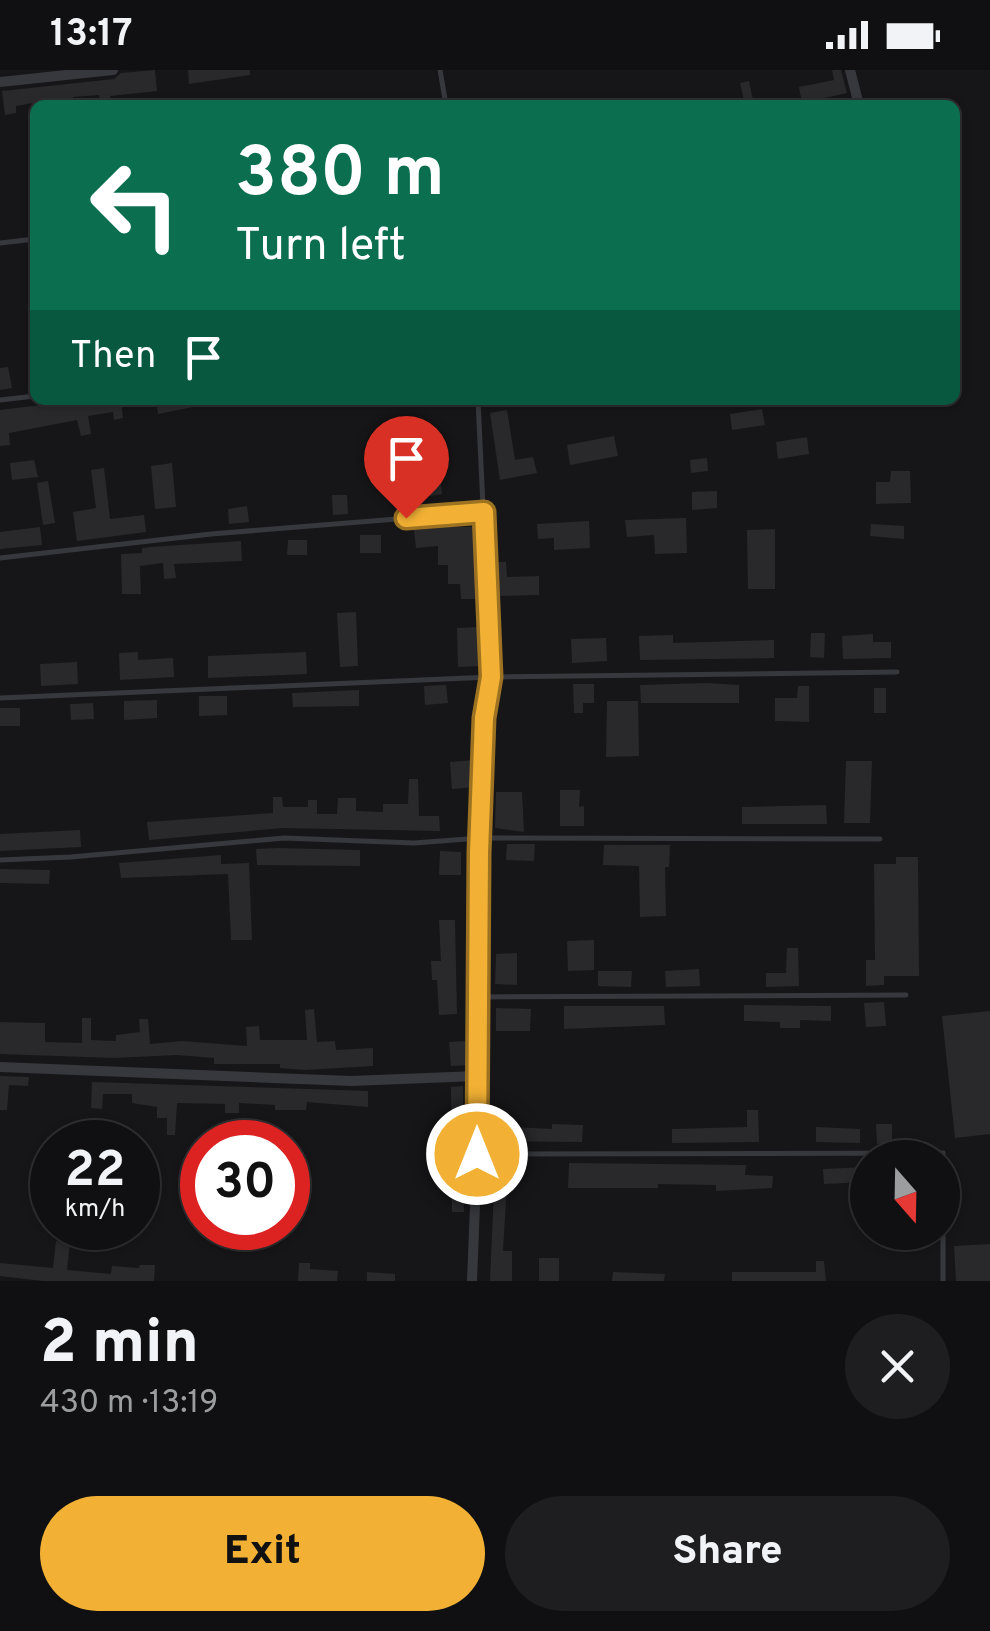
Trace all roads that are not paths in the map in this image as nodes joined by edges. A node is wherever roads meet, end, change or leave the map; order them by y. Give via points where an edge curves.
1 (113, 70) edge
2 (440, 70) edge
3 (850, 70) edge
4 (0, 82) edge
5 (445, 100) edge
6 (858, 100) edge
7 (30, 239) edge
8 (0, 243) edge
9 (30, 397) edge
10 (0, 400) edge
11 (478, 405) edge
12 (484, 512) junction
13 (0, 558) edge
14 (897, 672) dead end
15 (491, 677) junction
16 (0, 698) edge
17 (481, 838) junction
18 (880, 839) dead end
19 (479, 853) joint
20 (0, 860) edge
21 (906, 995) dead end
22 (478, 997) junction
23 (0, 1067) edge
24 (477, 1076) junction
25 (477, 1154) junction
26 (472, 1281) edge
27 (943, 1281) edge

1 - 4 street
2 - 5 lane
3 - 6 street
7 - 8 lane
9 - 10 lane
11 - 12 lane
12 - 13 lane
12 - 15 lane
14 - 15 lane
15 - 16 lane
15 - 17 lane
17 - 18 lane
17 - 19 lane
17 - 20 lane via 268,839
19 - 22 street
21 - 22 lane
22 - 24 street
23 - 24 street via 350,1081
24 - 25 street
25 - 26 street
25 - 27 lane via 943,1153

